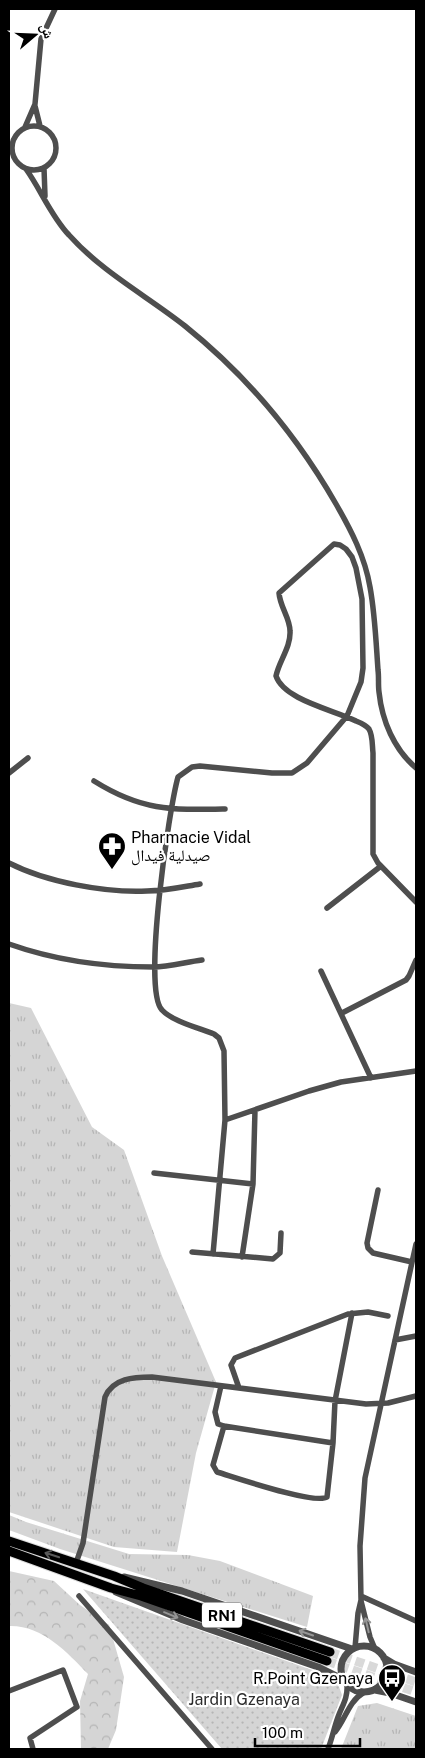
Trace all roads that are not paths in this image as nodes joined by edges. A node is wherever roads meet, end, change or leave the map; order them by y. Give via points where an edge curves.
1 (55, 9) edge
2 (35, 104) junction
3 (40, 126) junction
4 (25, 128) junction
5 (44, 168) junction
6 (26, 169) junction
7 (46, 200) junction
8 (347, 716) junction
9 (28, 758) dead end
10 (416, 768) edge
11 (9, 772) edge
12 (94, 781) dead end
13 (225, 809) dead end
14 (171, 810) junction
15 (9, 862) edge
16 (381, 866) junction
17 (200, 884) dead end
18 (161, 890) junction
19 (416, 902) edge
20 (327, 908) dead end
21 (9, 944) edge
22 (202, 960) dead end
23 (416, 960) edge
24 (154, 967) junction
25 (321, 971) dead end
26 (342, 1013) junction
27 (416, 1070) edge
28 (371, 1078) junction
29 (255, 1110) junction
30 (226, 1120) junction
31 (154, 1173) dead end
32 (220, 1181) junction
33 (253, 1184) junction
34 (378, 1190) dead end
35 (281, 1233) dead end
36 (416, 1244) edge
37 (192, 1252) dead end
38 (213, 1254) junction
39 (242, 1257) junction
40 (412, 1262) junction
41 (352, 1313) junction
42 (388, 1316) dead end
43 (416, 1336) edge
44 (395, 1340) junction
45 (221, 1386) junction
46 (239, 1388) junction
47 (416, 1396) edge
48 (335, 1401) junction
49 (380, 1404) junction
50 (224, 1426) junction
51 (333, 1443) junction
52 (9, 1541) edge
53 (9, 1551) edge
54 (76, 1563) junction
55 (114, 1576) junction
56 (110, 1588) junction
57 (78, 1596) dead end
58 (361, 1598) junction
59 (416, 1621) edge
60 (353, 1648) junction
61 (375, 1649) junction
62 (384, 1658) junction
63 (416, 1672) edge
64 (345, 1683) junction
65 (375, 1690) junction
66 (9, 1692) edge
67 (363, 1693) junction
68 (416, 1702) edge
69 (335, 1732) junction
70 (33, 1749) edge
71 (212, 1749) edge
72 (328, 1749) edge

1 - 2 street via 41,39
2 - 3 street
2 - 4 street
3 - 4 street
3 - 5 street via 52,135 56,148 52,161
4 - 6 street via 14,138 12,152
5 - 6 street
5 - 7 street
6 - 7 street
7 - 10 street via 68,235 87,253 183,325 232,368 277,417 320,477 356,540 370,585 383,717 399,749
8 - 8 street via 290,693 276,676 290,633 279,593 334,544 342,546 350,554 362,599 363,668
8 - 14 street via 307,764 292,773 192,767 178,777
8 - 16 street via 367,726 372,737 372,848
9 - 11 street
12 - 14 street via 134,802
13 - 14 street
14 - 18 street
15 - 18 street via 69,883 133,891
16 - 19 street
16 - 20 street
17 - 18 street
18 - 24 street
21 - 24 street via 61,958
22 - 24 street
23 - 26 street via 406,980
24 - 30 street via 158,1003 162,1010 219,1038 224,1051
25 - 26 street
26 - 28 street
27 - 28 street
28 - 29 street via 324,1086
29 - 30 street
29 - 33 street
30 - 32 street
31 - 32 street
32 - 33 street
32 - 38 street
33 - 39 street
34 - 40 street via 368,1248 373,1253
35 - 39 street via 280,1253 274,1259
36 - 40 street
37 - 38 street
38 - 39 street
40 - 44 street
41 - 42 street
41 - 46 street via 235,1358 231,1365
41 - 48 street
43 - 44 street
44 - 49 street
45 - 46 street
45 - 50 street via 215,1418
45 - 54 street via 145,1377 121,1381 110,1388 104,1402 83,1543
46 - 48 street
47 - 49 street
48 - 49 street
48 - 51 street
49 - 58 street via 361,1514
50 - 51 street
50 - 51 street via 214,1470 296,1496 327,1497
54 -> 52 highway, RN1
53 - 56 highway, RN1
54 - 55 highway, RN1
55 - 56 highway, RN1 via 329,1656
60 -> 55 street via 190,1593
56 -> 64 street via 122,1596 183,1620 318,1667
57 - 71 street
58 - 59 street
58 - 60 street
61 -> 58 street
60 - 61 street via 365,1646
60 - 64 street via 345,1654 341,1664
61 - 62 street
62 - 63 street
62 - 65 street via 387,1665 385,1679
64 - 67 street
64 - 69 street via 346,1698
65 - 67 street
65 - 68 street
66 - 70 street via 63,1670 77,1706 30,1738
67 - 69 street via 353,1702
69 - 72 street

